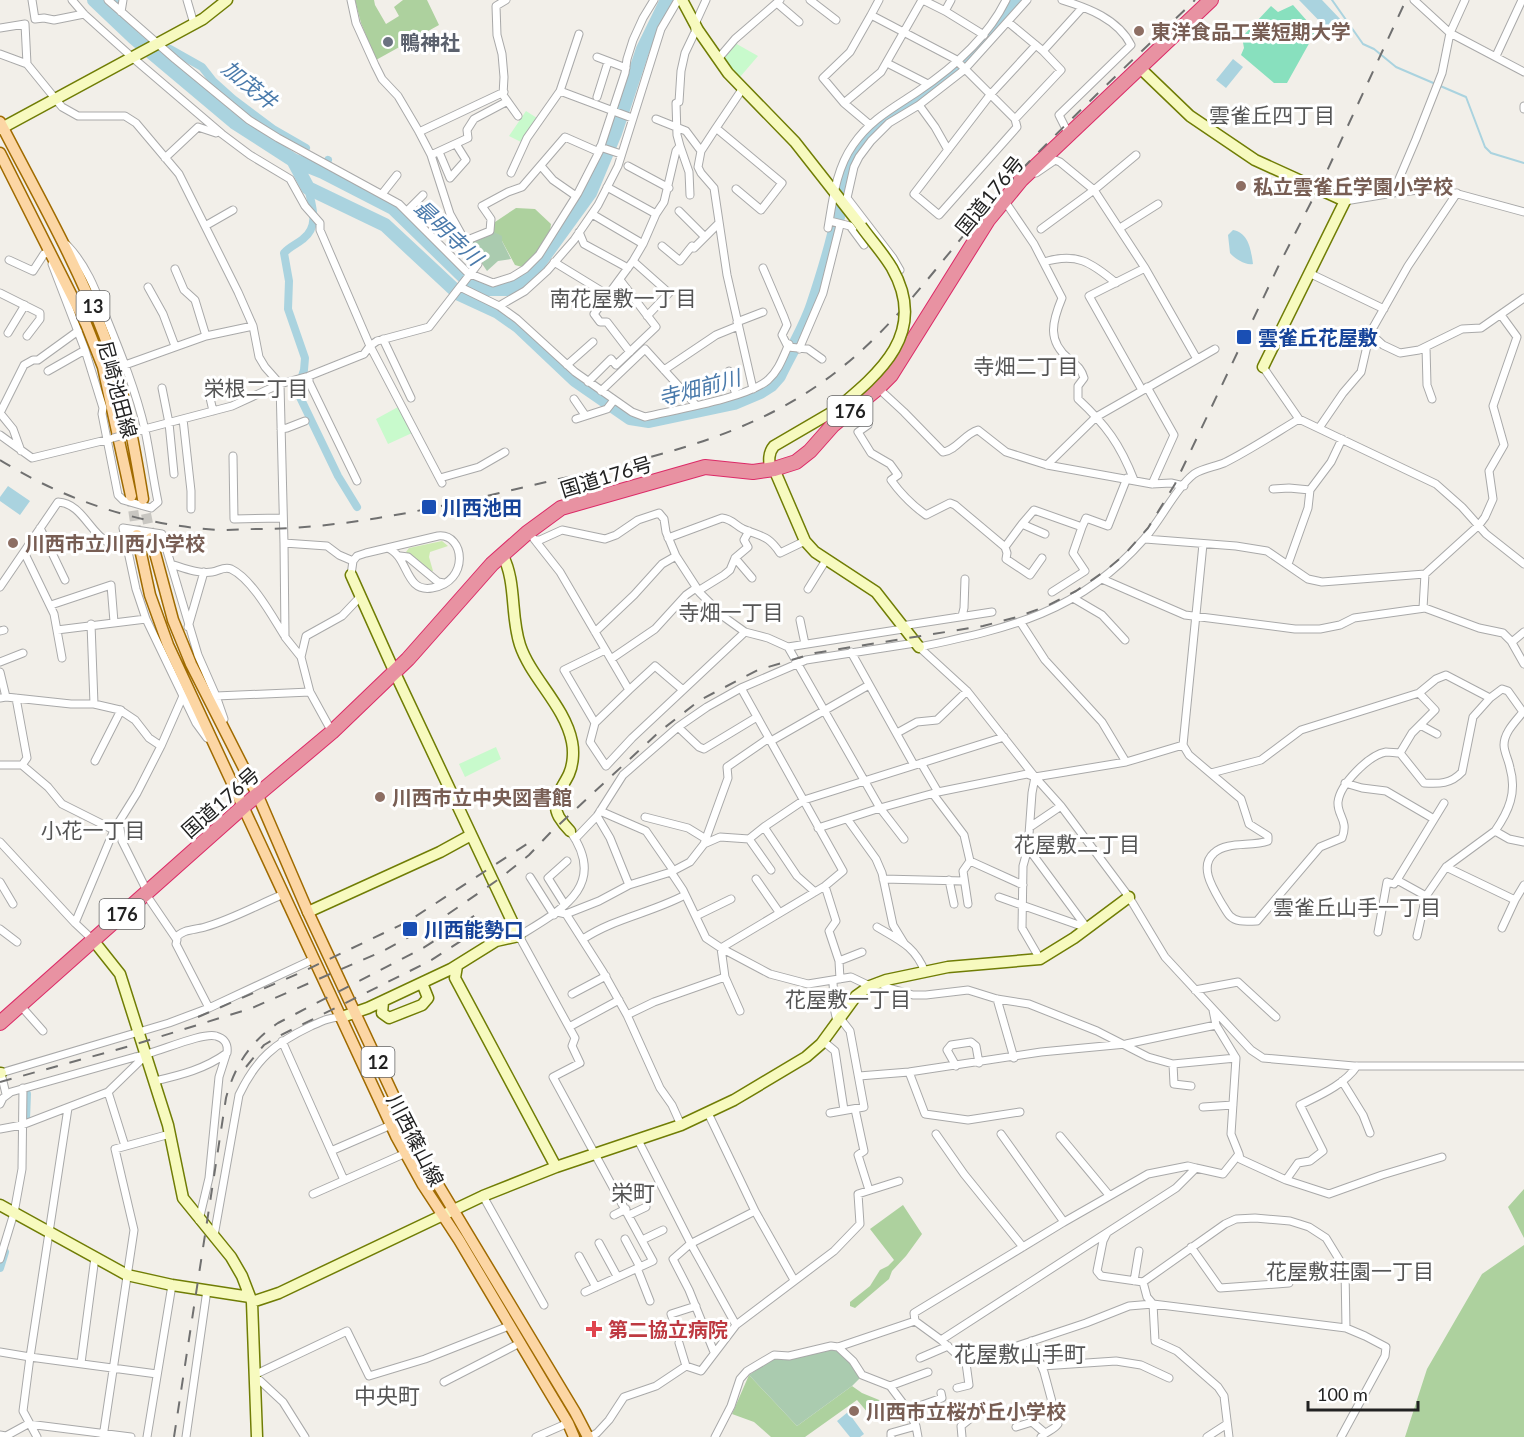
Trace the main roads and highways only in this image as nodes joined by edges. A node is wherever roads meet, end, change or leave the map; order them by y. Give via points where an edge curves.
1 (1211, 0) edge
2 (1, 126) edge
3 (0, 153) edge
4 (131, 496) tunnel mouth
5 (143, 499) tunnel mouth
6 (137, 535) tunnel mouth
7 (151, 538) tunnel mouth
8 (258, 796) junction
9 (244, 806) junction
10 (0, 1023) edge
11 (574, 1437) edge
12 (589, 1437) edge

1 - 8 highway, 国道176号 / 176 via 1021,180 988,220 891,375 833,425 810,451 796,462 772,470 705,467 561,508 531,537 502,554 395,673
2 - 5 main road, 尼崎池田線 / 13 via 89,297 112,357
3 - 4 main road, 尼崎池田線 / 13 via 86,324 103,367
6 - 9 main road via 150,595 168,645
7 - 8 main road via 173,620 191,664
8 - 9 highway, 国道176号 / 176
8 - 12 main road, 川西篠山線 / 12 via 425,1163
9 - 10 highway, 国道176号 / 176
9 - 11 main road, 川西篠山線 / 12 via 391,1125

